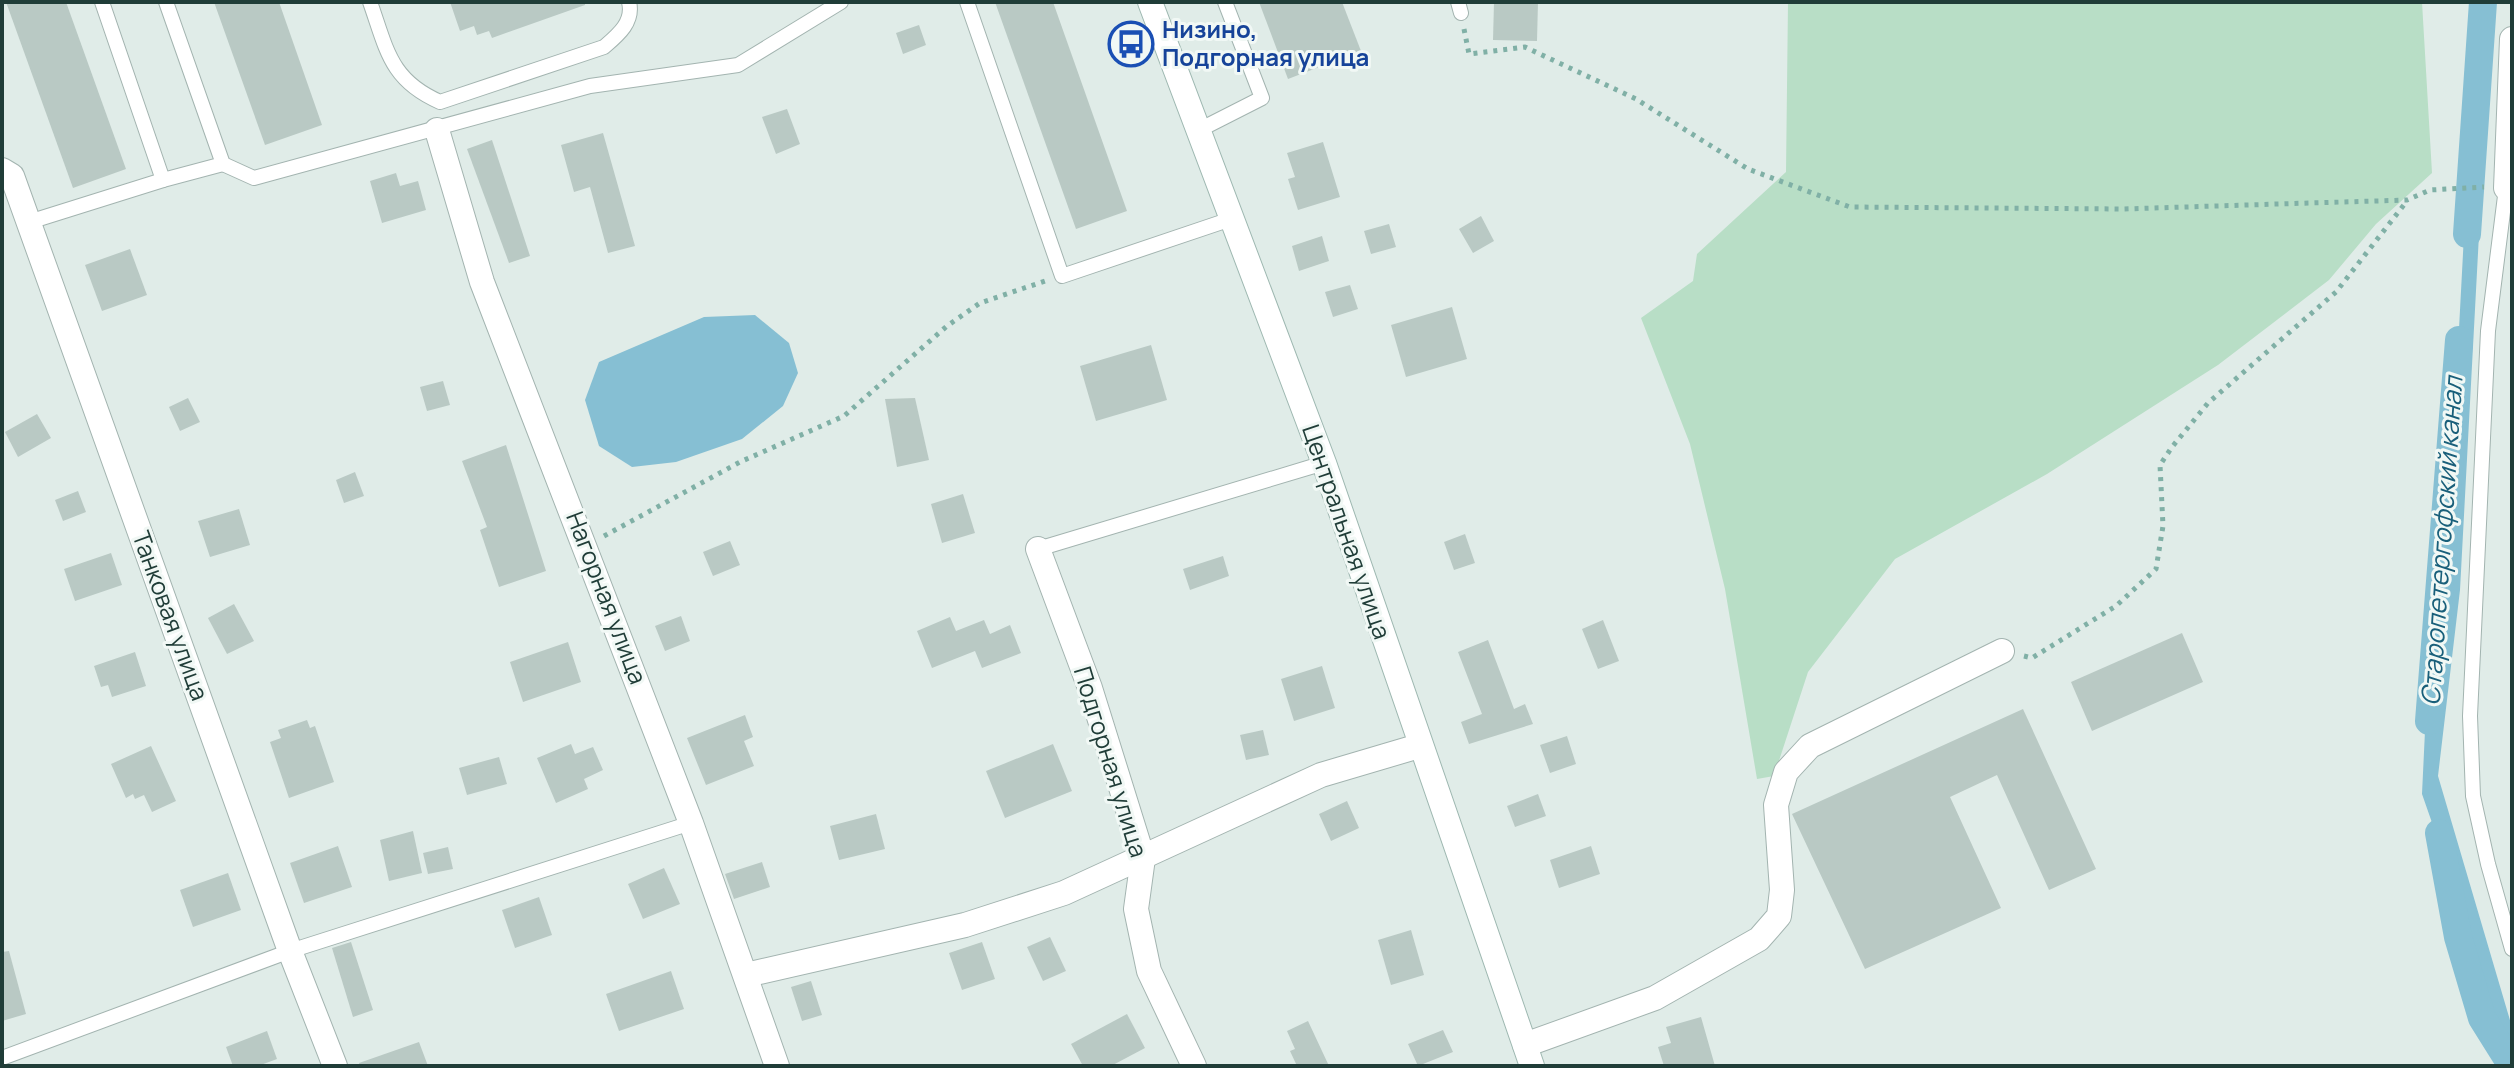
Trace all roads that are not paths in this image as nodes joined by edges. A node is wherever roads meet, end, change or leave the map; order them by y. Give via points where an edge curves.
1 (102, 2) edge
2 (166, 2) edge
3 (370, 2) edge
4 (629, 2) edge
5 (841, 2) edge
6 (967, 2) edge
7 (1150, 2) edge
8 (1225, 2) edge
9 (2512, 39) edge
10 (437, 130) junction
11 (1199, 130) junction
12 (223, 164) junction
13 (2, 170) edge
14 (163, 180) junction
15 (2503, 187) edge
16 (1234, 218) junction
17 (29, 222) junction
18 (1324, 463) junction
19 (1038, 549) joint
20 (2002, 651) road end
21 (1419, 746) junction
22 (691, 823) junction
23 (1143, 858) junction
24 (2512, 949) edge
25 (290, 951) junction
26 (746, 975) junction
27 (1528, 1055) edge
28 (2, 1058) edge
29 (335, 1066) edge
30 (777, 1066) edge
31 (1194, 1066) edge

1 - 14 lane
2 - 12 lane
3 - 4 lane via 394,69 414,91 440,102 604,47 624,31
5 - 10 lane via 738,65 590,86
6 - 16 lane via 1062,276
7 - 11 street, Центральная улица
8 - 11 lane via 1262,98
9 - 15 street
10 - 12 lane via 254,178
10 - 22 street, Нагорная улица via 482,282
11 - 16 street, Центральная улица
12 - 14 lane
13 - 17 street, Танковая улица via 12,176
14 - 17 lane
15 - 24 lane via 2488,331 2470,716 2473,796
16 - 18 street, Центральная улица
17 - 25 street, Танковая улица
18 - 19 lane
18 - 21 street, Центральная улица
19 - 23 street, Подгорная улица via 1090,688
20 - 27 street via 1810,746 1786,772 1776,805 1779,916 1759,939 1655,998
21 - 23 street via 1321,775
21 - 27 street, Центральная улица
22 - 25 lane
22 - 26 street, Нагорная улица
23 - 26 street via 1064,893 965,925
23 - 31 street, Подгорная улица via 1136,909 1149,971
25 - 28 lane
25 - 29 street, Танковая улица
26 - 30 street, Нагорная улица

